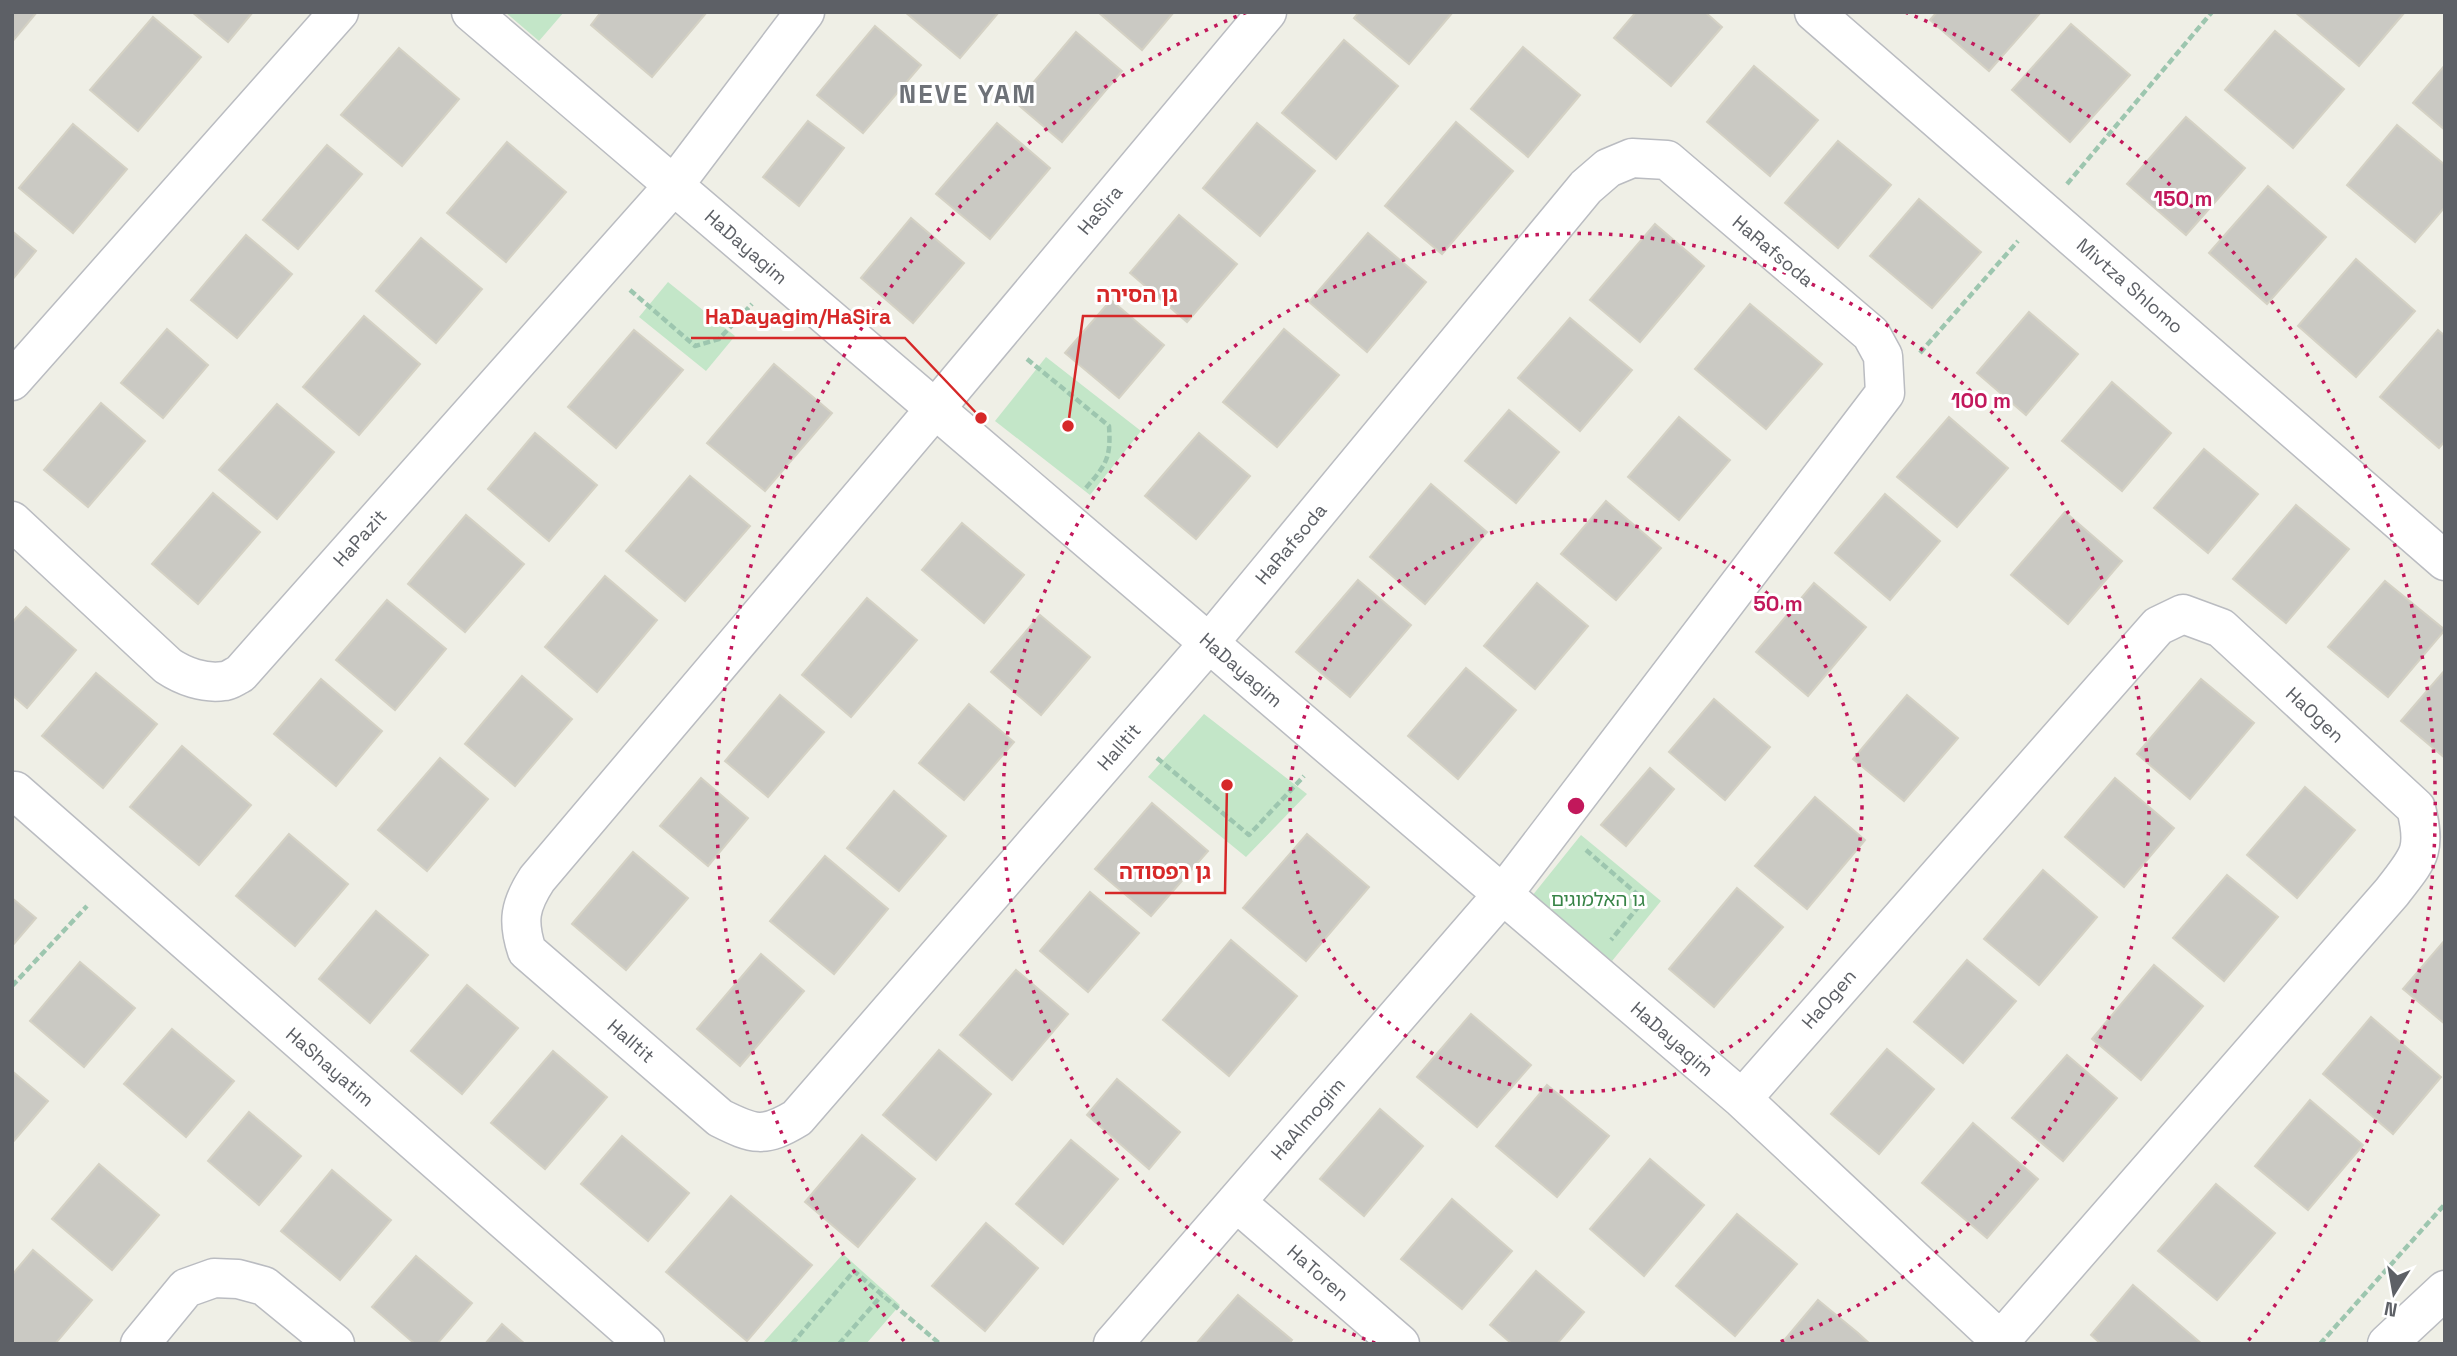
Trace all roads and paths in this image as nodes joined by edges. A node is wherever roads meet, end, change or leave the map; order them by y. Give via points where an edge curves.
1 (339, 12) edge
2 (471, 12) edge
3 (805, 12) edge
4 (1267, 12) edge
5 (1814, 12) edge
6 (2212, 12) edge
7 (674, 185) junction
8 (2044, 211) junction
9 (602, 266) junction
10 (780, 276) junction
11 (997, 335) junction
12 (12, 381) edge
13 (1885, 393) junction
14 (935, 409) junction
15 (1060, 516) junction
16 (12, 521) edge
17 (2445, 561) edge
18 (1209, 643) junction
19 (1129, 736) junction
20 (1331, 747) junction
21 (15, 791) dead end
22 (1556, 824) junction
23 (114, 877) junction
24 (1503, 894) junction
25 (1588, 967) junction
26 (12, 986) edge
27 (1742, 1098) junction
28 (1236, 1202) junction
29 (2445, 1204) edge
30 (2445, 1290) edge
31 (882, 1295) junction
32 (2445, 1320) edge
33 (2004, 1343) edge
34 (140, 1344) edge
35 (335, 1344) edge
36 (645, 1344) edge
37 (792, 1344) edge
38 (839, 1344) edge
39 (940, 1344) edge
40 (1113, 1344) edge
41 (1400, 1344) edge
42 (2320, 1344) edge
43 (2388, 1344) edge
44 (2425, 1344) edge

1 - 12 street
2 - 7 street, HaDayagim
3 - 7 street
4 - 11 street, HaSira
5 - 8 street, Mivtza Shlomo
6 - 8 path
7 - 9 street, HaPazit
7 - 10 street, HaDayagim
8 - 13 path
8 - 17 street, Mivtza Shlomo
9 - 10 path via 695,346 719,339
9 - 16 street, HaPazit via 240,674 225,681 184,677 168,666
10 - 14 street, HaDayagim
11 - 14 street, HaSira
11 - 15 path via 1109,426 1111,453
13 - 18 street, HaRafsoda via 1883,356 1871,334 1667,160 1632,158 1608,168 1586,187
13 - 22 street
14 - 15 street, HaDayagim
14 - 19 street, HaIltit via 537,878 520,916 527,951 720,1118 759,1133 776,1130 797,1118
15 - 18 street, HaDayagim
18 - 19 street, HaIltit
18 - 20 street, HaDayagim
19 - 20 path via 1249,835
20 - 24 street, HaDayagim
21 - 23 street, HaShayatim
22 - 24 street
22 - 25 path via 1644,900
23 - 26 path
23 - 36 street, HaShayatim
24 - 25 street, HaDayagim
24 - 28 street, HaAlmogim
25 - 27 street, HaDayagim
27 - 33 street, HaDayagim
27 - 33 street, HaOgen via 2158,626 2183,614 2221,628 2416,808 2422,834 2418,857 2392,892
28 - 40 street, HaAlmogim
28 - 41 street, HaToren
29 - 42 path
30 - 43 street
31 - 37 path via 854,1271
31 - 38 path
31 - 39 path
32 - 44 street
34 - 35 street via 186,1288 214,1278 264,1286

